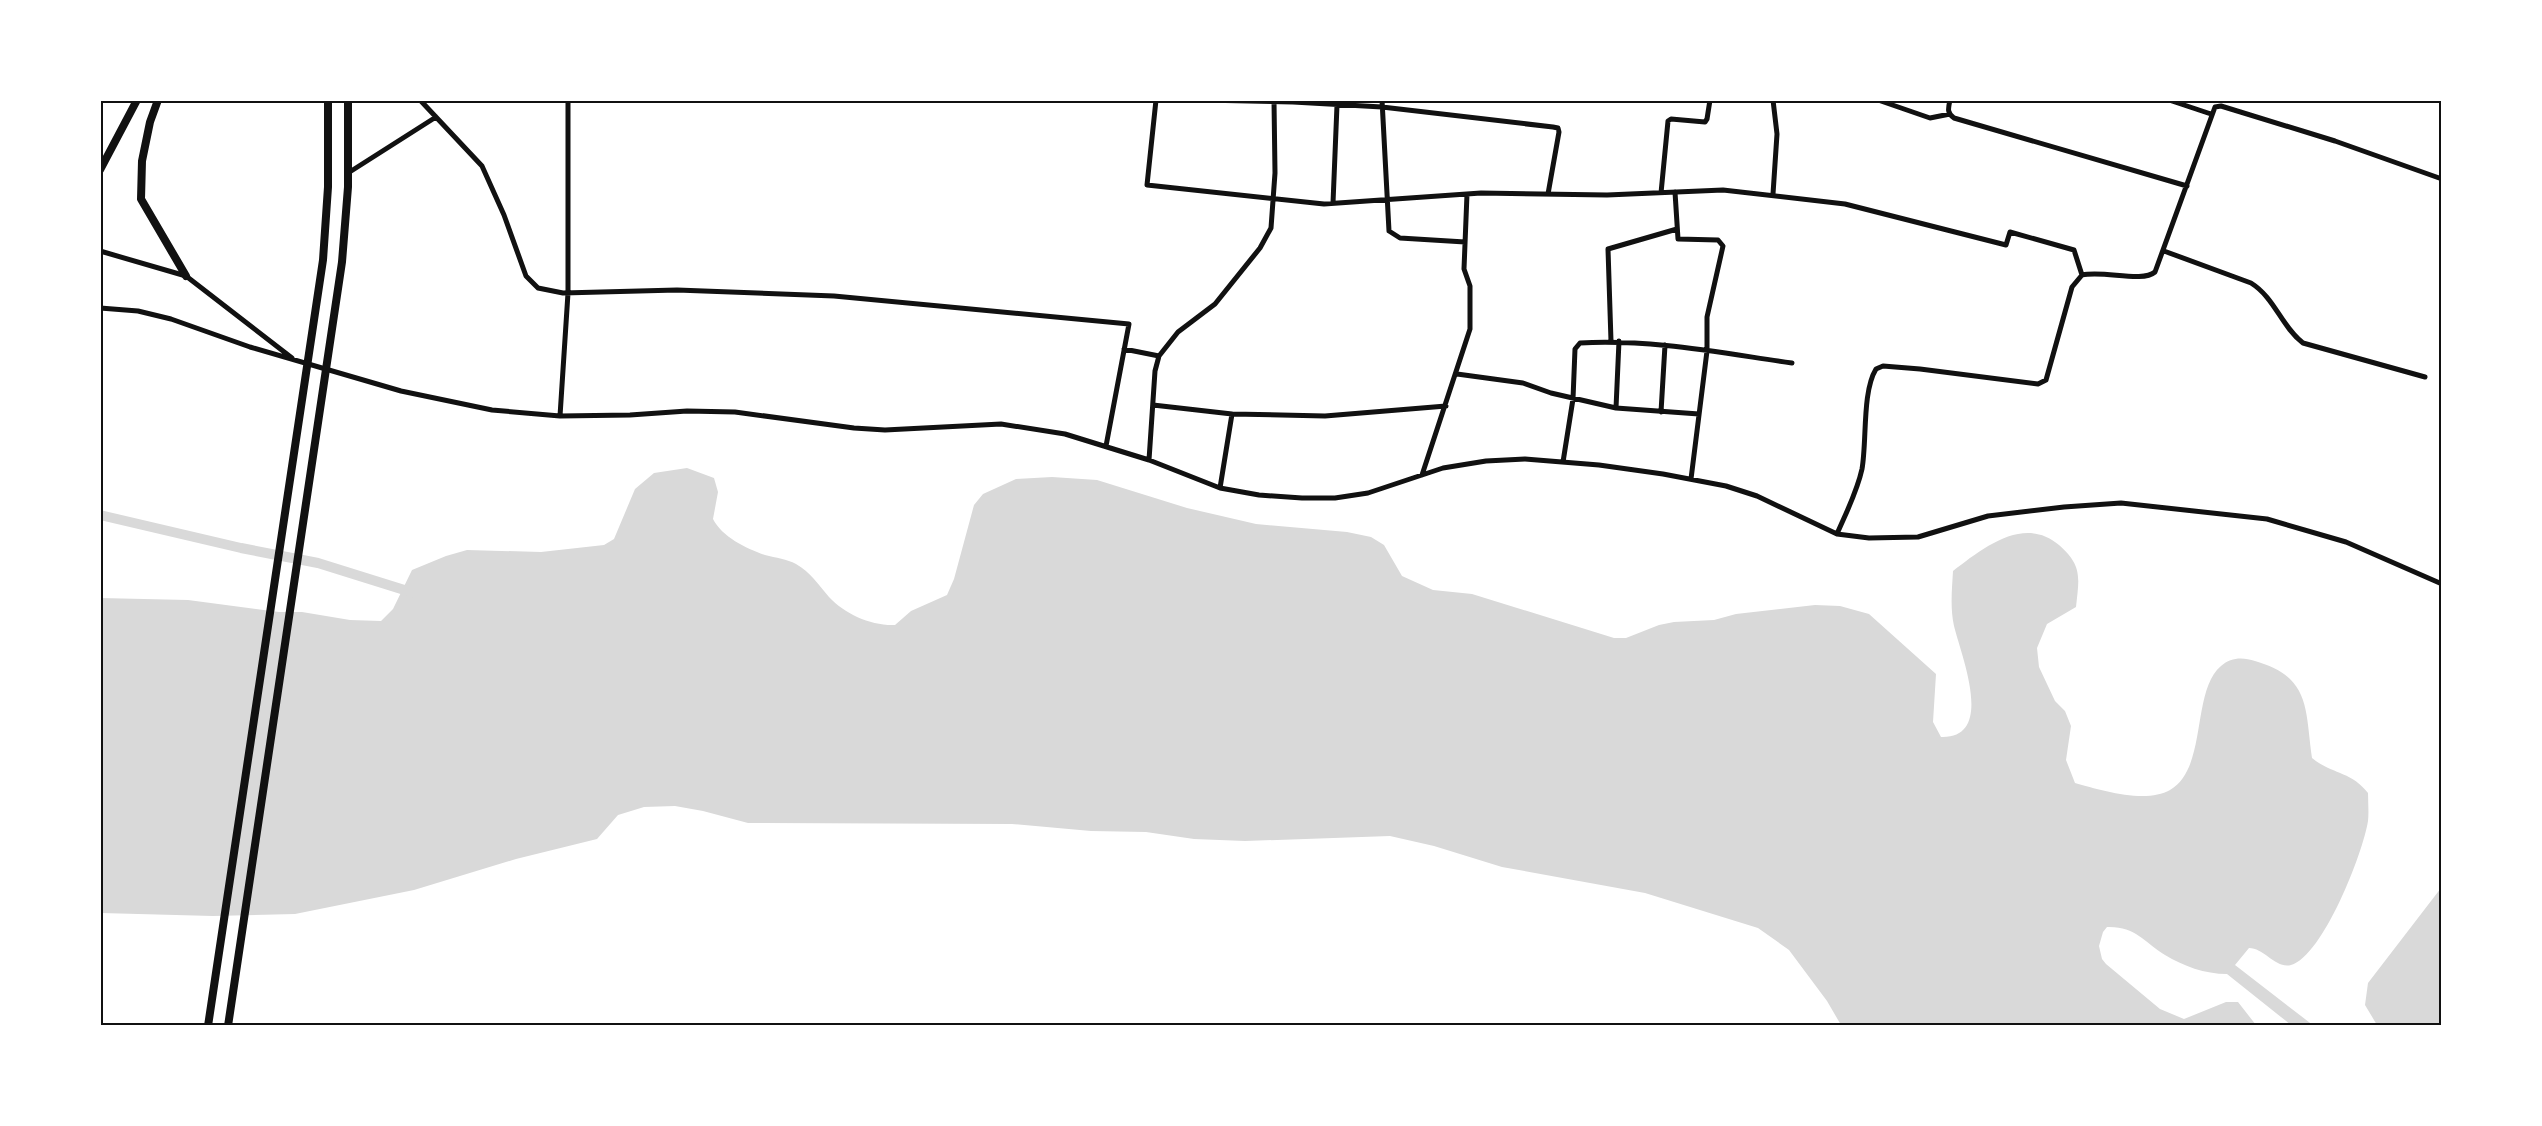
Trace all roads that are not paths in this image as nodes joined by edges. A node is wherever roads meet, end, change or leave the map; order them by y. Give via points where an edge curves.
1 (137, 100) edge
2 (158, 100) edge
3 (323, 100) edge
4 (348, 100) edge
5 (420, 100) edge
6 (568, 100) edge
7 (1156, 100) edge
8 (1202, 100) edge
9 (1710, 100) edge
10 (1773, 100) edge
11 (1878, 100) edge
12 (1950, 100) edge
13 (2169, 100) edge
14 (1274, 101) edge
15 (1382, 104) edge
16 (328, 105) edge
17 (1337, 105) junction
18 (1950, 114) junction
19 (2211, 114) junction
20 (436, 117) junction
21 (100, 170) edge
22 (348, 173) junction
23 (2442, 179) edge
24 (2187, 186) junction
25 (1675, 192) junction
26 (1467, 194) junction
27 (1548, 194) junction
28 (1661, 194) junction
29 (1773, 194) junction
30 (1274, 198) junction
31 (1387, 198) junction
32 (1333, 203) junction
33 (1677, 229) junction
34 (1465, 242) junction
35 (100, 251) edge
36 (2164, 251) junction
37 (2082, 275) junction
38 (186, 276) junction
39 (568, 293) junction
40 (100, 308) edge
41 (1611, 341) junction
42 (1619, 341) junction
43 (1665, 345) junction
44 (1124, 349) junction
45 (1707, 351) junction
46 (1159, 356) junction
47 (296, 361) junction
48 (1792, 363) dead end
49 (1457, 374) junction
50 (2425, 377) dead end
51 (1573, 399) junction
52 (1153, 405) junction
53 (1446, 406) junction
54 (1616, 408) junction
55 (1661, 412) junction
56 (1233, 414) junction
57 (1699, 414) junction
58 (560, 416) junction
59 (1106, 446) junction
60 (1149, 460) junction
61 (1563, 462) junction
62 (1422, 475) junction
63 (1691, 479) junction
64 (1220, 488) junction
65 (1837, 534) junction
66 (2442, 584) edge
67 (208, 1026) edge
68 (228, 1026) edge

1 - 21 main road
2 - 38 main road via 142,161 141,199
3 - 16 main road
4 - 22 main road
5 - 20 street
6 - 39 street
7 - 30 street via 1147,185
8 - 14 street
9 - 28 street via 1705,122 1671,118 1668,121
10 - 29 street via 1777,134
11 - 18 street via 1930,118
12 - 18 street
13 - 19 street
14 - 17 street
14 - 30 street
15 - 17 street
15 - 27 street via 1558,128
15 - 31 street
16 - 67 main road via 326,224 310,349
17 - 32 street
18 - 24 street
19 - 23 street via 2214,107 2221,106
19 - 24 street
20 - 22 street
20 - 39 street via 482,166 531,283
22 - 68 main road via 342,262 329,355
24 - 36 street
25 - 28 street
25 - 29 street
25 - 33 street
26 - 27 street
26 - 31 street
26 - 34 street
27 - 28 street
29 - 37 street via 1845,204 2006,245 2010,232 2074,250
30 - 32 street
30 - 46 street via 1270,228 1260,248 1215,304 1178,332
31 - 32 street
31 - 34 street via 1389,231 1394,236
33 - 41 street via 1608,249
33 - 45 street via 1678,239 1718,240 1723,246 1707,317
34 - 49 street via 1470,329
35 - 38 street
36 - 37 street via 2151,276 2103,272
36 - 50 street via 2251,283 2268,296 2292,334 2303,343
37 - 65 street via 2072,287 2046,380 2038,384 1920,369 1876,369 1866,411 1862,470
38 - 47 street
39 - 44 street via 676,290 834,296 1089,319 1129,324
39 - 58 street
40 - 47 street via 171,319
41 - 42 street
41 - 51 street via 1577,345
42 - 43 street
42 - 54 street
43 - 45 street
43 - 55 street
44 - 46 street
44 - 59 street
45 - 48 street
45 - 57 street
46 - 52 street
47 - 58 street via 401,391 492,410
49 - 51 street via 1523,383
49 - 53 street
51 - 54 street
51 - 61 street
52 - 56 street
52 - 60 street
53 - 56 street via 1325,416
53 - 62 street
54 - 55 street
55 - 57 street
56 - 64 street
57 - 63 street
58 - 59 street via 735,412 885,430 1001,424 1065,434
59 - 60 street
60 - 64 street
61 - 62 street via 1486,461
61 - 63 street
62 - 64 street via 1394,486 1335,498 1259,495
63 - 65 street via 1757,496
65 - 66 street via 1918,537 1988,516 2121,503 2267,519 2346,542

